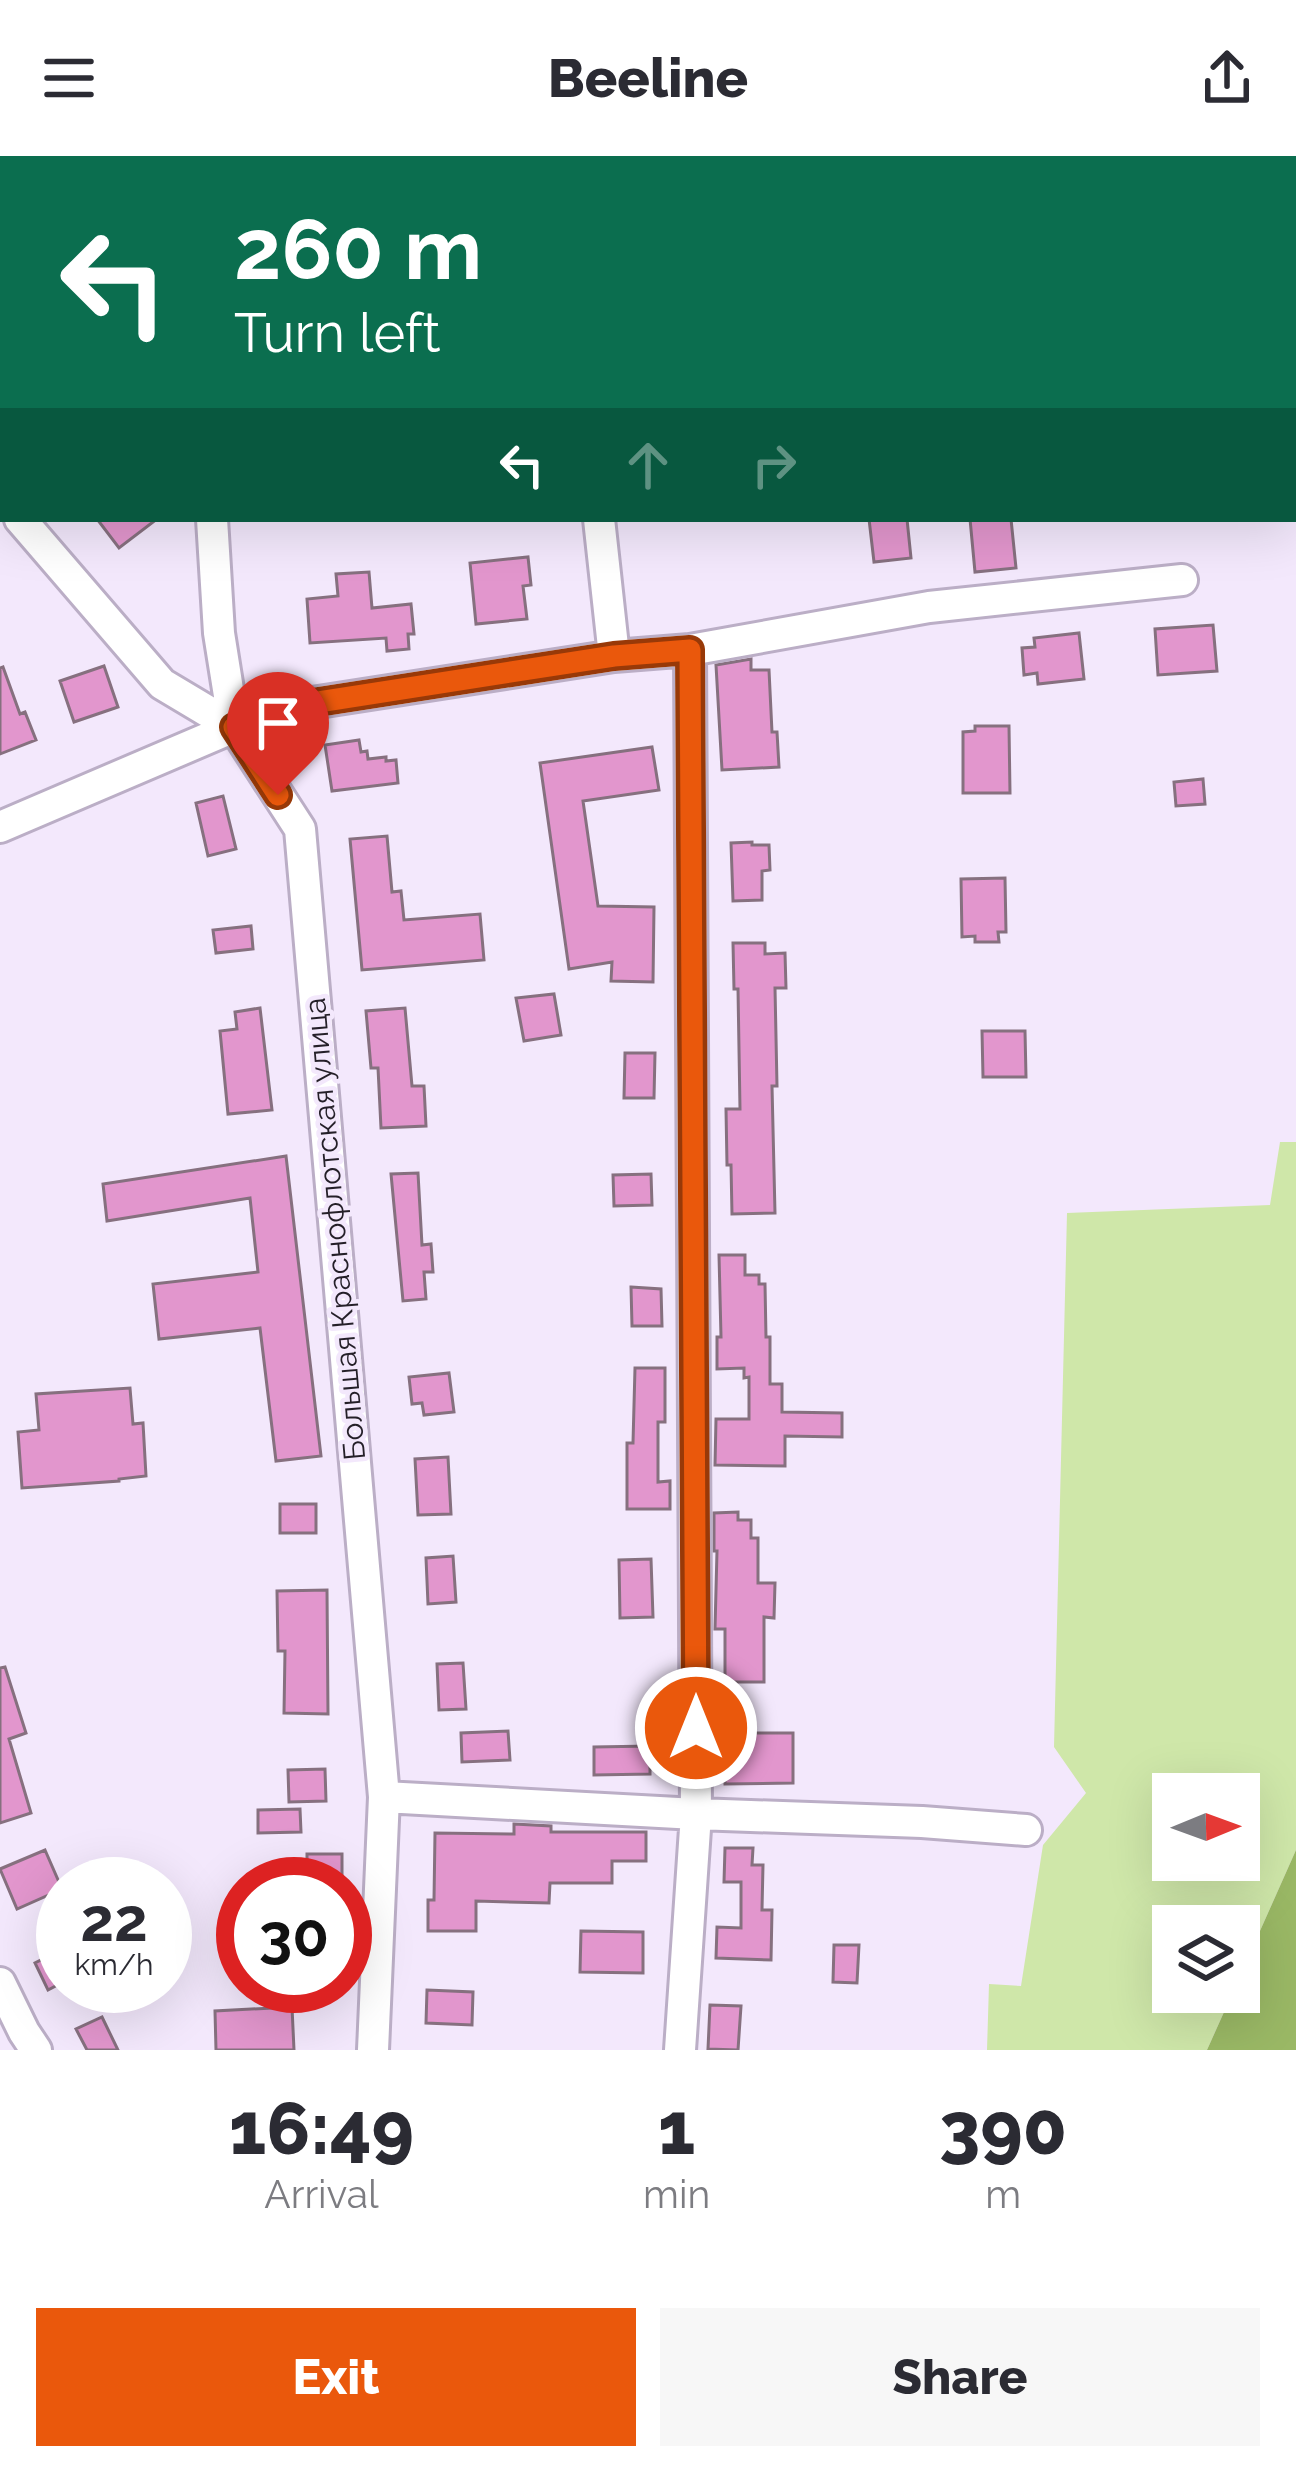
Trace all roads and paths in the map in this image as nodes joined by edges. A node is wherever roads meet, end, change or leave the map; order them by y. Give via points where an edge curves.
1 (23, 522) edge
2 (212, 522) edge
3 (599, 522) edge
4 (1182, 580) dead end
5 (690, 650) junction
6 (614, 656) junction
7 (234, 727) junction
8 (0, 827) edge
9 (384, 1797) junction
10 (696, 1814) junction
11 (1026, 1830) dead end
12 (0, 1983) edge
13 (36, 2050) edge
14 (374, 2050) edge
15 (680, 2050) edge

1 - 7 street, Большая Краснофлотская улица via 162,684
2 - 7 street
3 - 6 street
4 - 5 street via 929,608
5 - 6 street
5 - 10 street
6 - 7 street via 312,703
7 - 8 street
7 - 9 street, Большая Краснофлотская улица via 300,829
9 - 10 street
9 - 14 street, Большая Краснофлотская улица
10 - 11 street
10 - 15 street
12 - 13 street

